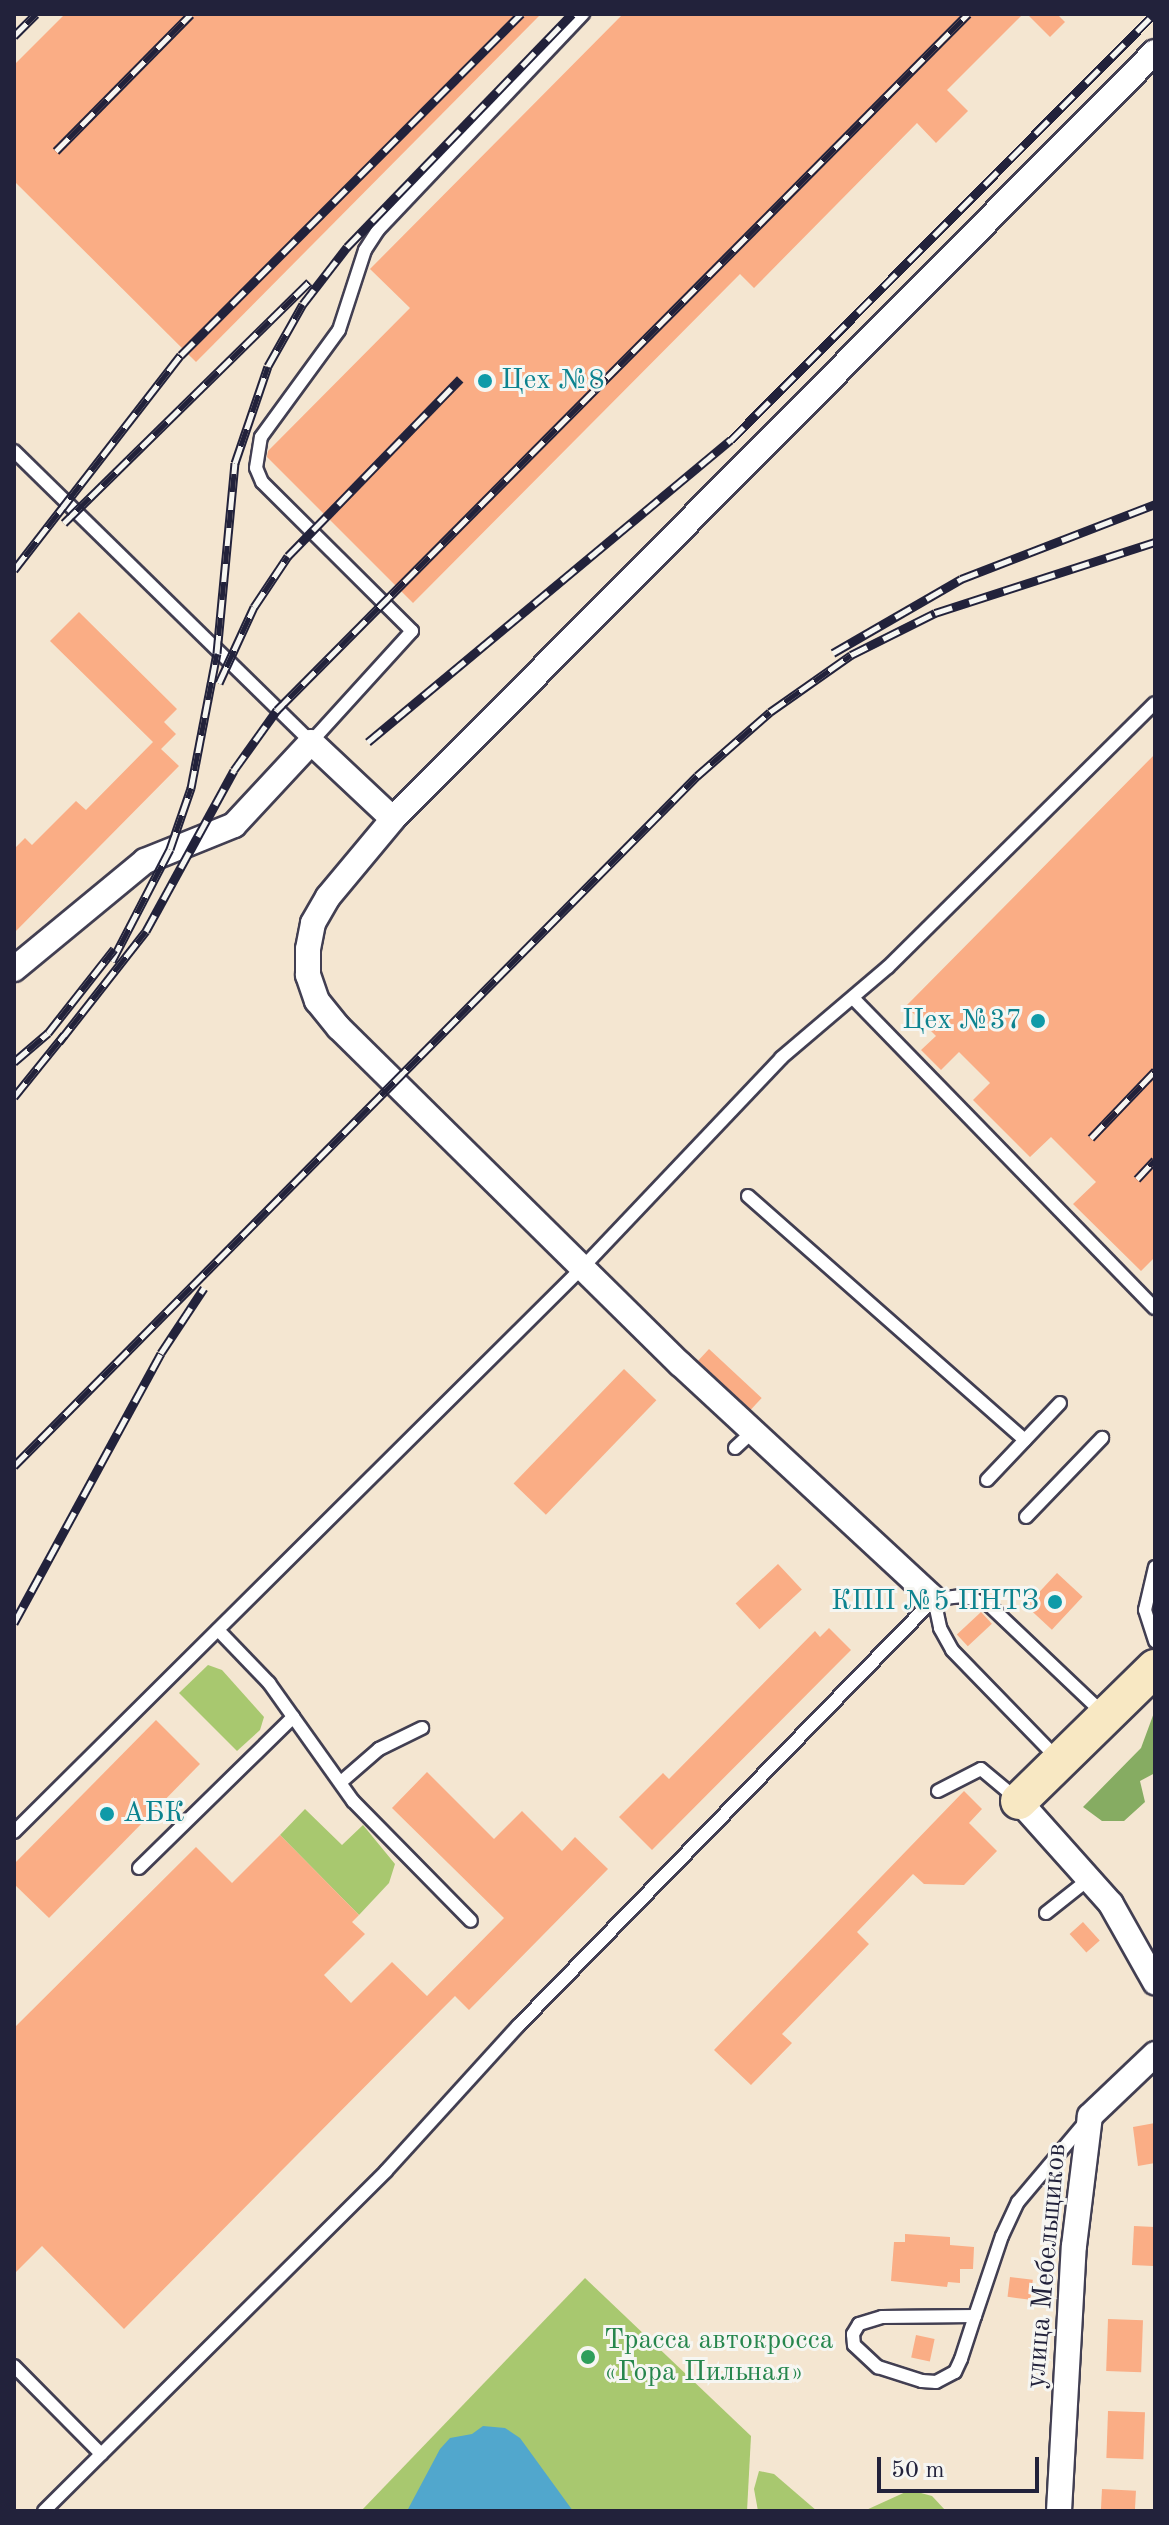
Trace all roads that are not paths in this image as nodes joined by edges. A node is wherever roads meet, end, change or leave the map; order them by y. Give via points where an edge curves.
1 (583, 14) edge
2 (1155, 52) edge
3 (14, 451) edge
4 (1155, 703) edge
5 (311, 742) junction
6 (393, 819) junction
7 (14, 969) edge
8 (854, 999) junction
9 (748, 1196) dead end
10 (582, 1268) junction
11 (1155, 1308) edge
12 (1060, 1403) dead end
13 (1102, 1438) dead end
14 (1025, 1440) junction
15 (987, 1480) dead end
16 (1026, 1517) dead end
17 (1155, 1567) edge
18 (934, 1599) junction
19 (218, 1630) junction
20 (1155, 1641) edge
21 (1155, 1668) edge
22 (1105, 1715) junction
23 (293, 1717) junction
24 (422, 1728) dead end
25 (1059, 1760) junction
26 (341, 1782) junction
27 (938, 1791) dead end
28 (1019, 1801) junction
29 (14, 1832) edge
30 (139, 1868) dead end
31 (1089, 1879) junction
32 (1046, 1913) dead end
33 (471, 1921) dead end
34 (1155, 1982) edge
35 (1155, 2054) edge
36 (1090, 2116) junction
37 (975, 2316) junction
38 (14, 2366) edge
39 (101, 2454) junction
40 (44, 2511) edge
41 (1059, 2511) edge

1 - 5 lane via 378,230 365,250 339,330 261,437 256,460 262,482 412,631
2 - 6 street
3 - 5 lane
4 - 8 lane
5 - 6 street
5 - 7 street via 234,825 145,861
6 - 10 street via 313,923 308,975 317,1001
8 - 10 lane via 781,1058
8 - 11 lane
9 - 14 lane
10 - 18 street via 743,1440
10 - 19 lane
12 - 14 lane
13 - 16 lane
14 - 15 lane
17 - 20 lane via 1145,1610
18 - 22 lane via 977,1599
18 - 25 lane via 946,1641
18 - 39 lane via 518,2026 386,2171
19 - 23 lane via 269,1683
19 - 29 lane
21 - 22 street
22 - 25 street
23 - 26 lane
23 - 30 lane
24 - 26 lane via 379,1749
25 - 28 street
26 - 33 lane via 373,1823
27 - 28 lane via 981,1769
28 - 31 street
31 - 32 lane
31 - 34 street via 1124,1923
35 - 36 street, улица Мебельщиков
36 - 37 lane via 1042,2167 1018,2202
36 - 41 street, улица Мебельщиков via 1074,2246
37 - 37 lane via 955,2372 936,2382 878,2367 854,2345 859,2324 882,2317
38 - 39 lane
39 - 40 lane

